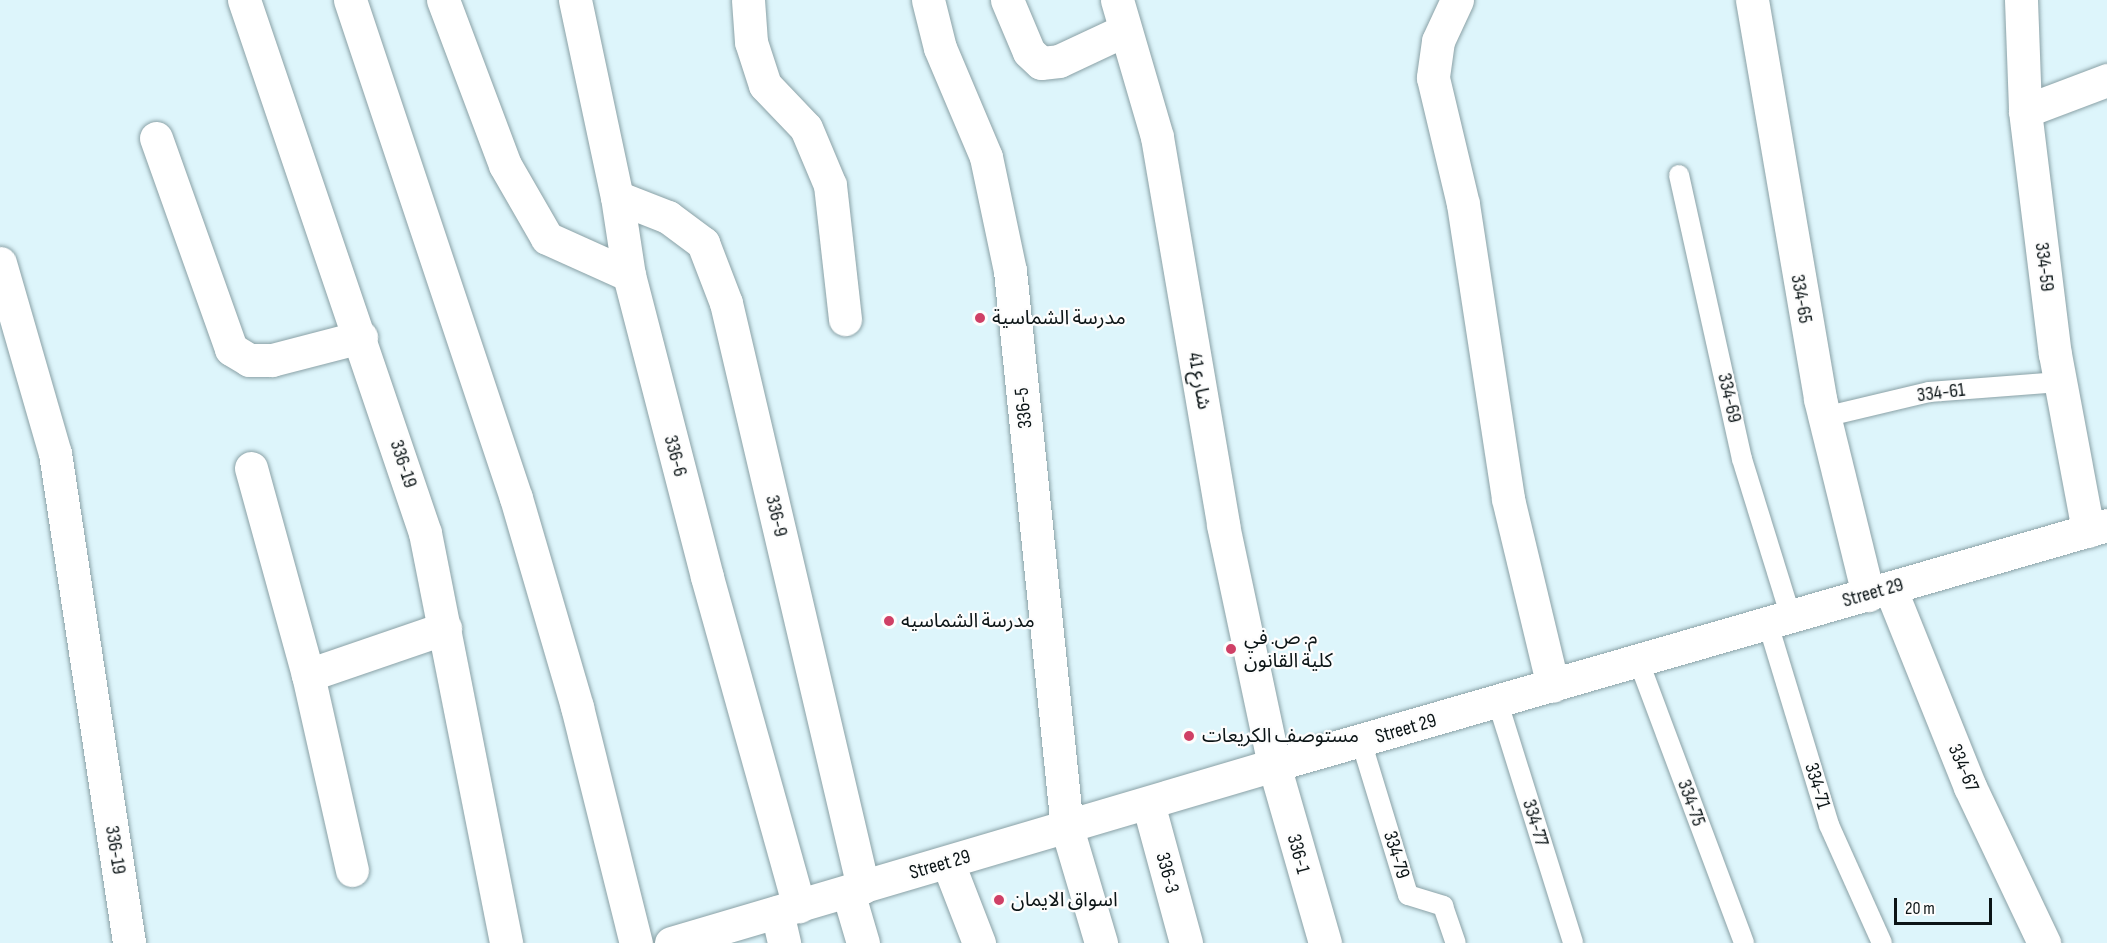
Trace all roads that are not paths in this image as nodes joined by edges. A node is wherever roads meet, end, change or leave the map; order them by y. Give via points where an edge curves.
1 (244, 0) edge
2 (350, 0) edge
3 (443, 0) edge
4 (575, 0) edge
5 (748, 0) edge
6 (928, 0) edge
7 (1007, 0) edge
8 (1457, 0) edge
9 (1752, 0) edge
10 (2021, 0) edge
11 (1120, 15) edge
12 (2107, 80) edge
13 (2025, 111) junction
14 (156, 138) dead end
15 (1679, 174) dead end
16 (617, 197) junction
17 (0, 263) edge
18 (628, 275) junction
19 (845, 319) dead end
20 (361, 337) junction
21 (2060, 382) junction
22 (1824, 417) junction
23 (251, 468) dead end
24 (2102, 531) edge
25 (1879, 592) junction
26 (1780, 621) junction
27 (445, 628) junction
28 (1639, 662) junction
29 (308, 675) junction
30 (1553, 686) junction
31 (1498, 703) junction
32 (1361, 741) junction
33 (1274, 765) junction
34 (1148, 803) junction
35 (1067, 828) junction
36 (948, 862) junction
37 (352, 870) dead end
38 (856, 890) junction
39 (787, 920) edge
40 (129, 943) edge
41 (506, 943) edge
42 (636, 943) edge
43 (671, 943) edge
44 (863, 943) edge
45 (979, 943) edge
46 (1101, 943) edge
47 (1186, 943) edge
48 (1324, 943) edge
49 (1456, 943) edge
50 (1573, 943) edge
51 (1744, 943) edge
52 (1882, 943) edge
53 (2044, 943) edge

1 - 20 street, 336-19
2 - 42 street via 516,498 577,707
3 - 18 street via 505,165 547,238
4 - 16 street, 336-6
5 - 19 street via 752,42 765,85 806,128 830,185
6 - 35 street, 336-5 via 939,48 986,157 1010,271
7 - 11 street via 1029,52 1041,63 1059,61
8 - 30 street via 1438,41 1433,78 1463,204 1508,499
9 - 22 street, 334-65 via 1785,212
10 - 13 street, 334-59
11 - 33 street, شارع 41 via 1157,137 1223,525
12 - 13 street
13 - 21 street, 334-59
14 - 20 street via 231,349 249,360 272,360
15 - 26 lane, 334-69
16 - 18 street, 336-6
16 - 38 street, 336-9 via 668,217 703,243 726,303
17 - 40 street, 336-19 via 55,453
18 - 39 street, 336-6 via 707,577
20 - 27 street, 336-19 via 425,533
21 - 22 lane, 334-61 via 1929,392
21 - 24 street, 334-59
22 - 25 street, 334-65
23 - 29 street
24 - 25 street, Street 29
25 - 26 street, Street 29
25 - 53 street, 334-67
26 - 28 street, Street 29
26 - 52 lane, 334-71 via 1829,825
27 - 29 street
27 - 41 street, 336-19
28 - 30 street, Street 29
28 - 51 lane, 334-75
29 - 37 street
30 - 31 street, Street 29
31 - 32 street, Street 29
31 - 50 lane, 334-77
32 - 33 street, Street 29
32 - 49 lane, 334-79 via 1408,895 1443,906
33 - 34 street, Street 29
33 - 48 street, 336-1
34 - 35 street, Street 29
34 - 47 street, 336-3
35 - 36 street, Street 29
35 - 46 street, 336-5
36 - 38 street, Street 29
36 - 45 street
38 - 39 street, Street 29
38 - 44 street, 336-9
39 - 43 street, Street 29

